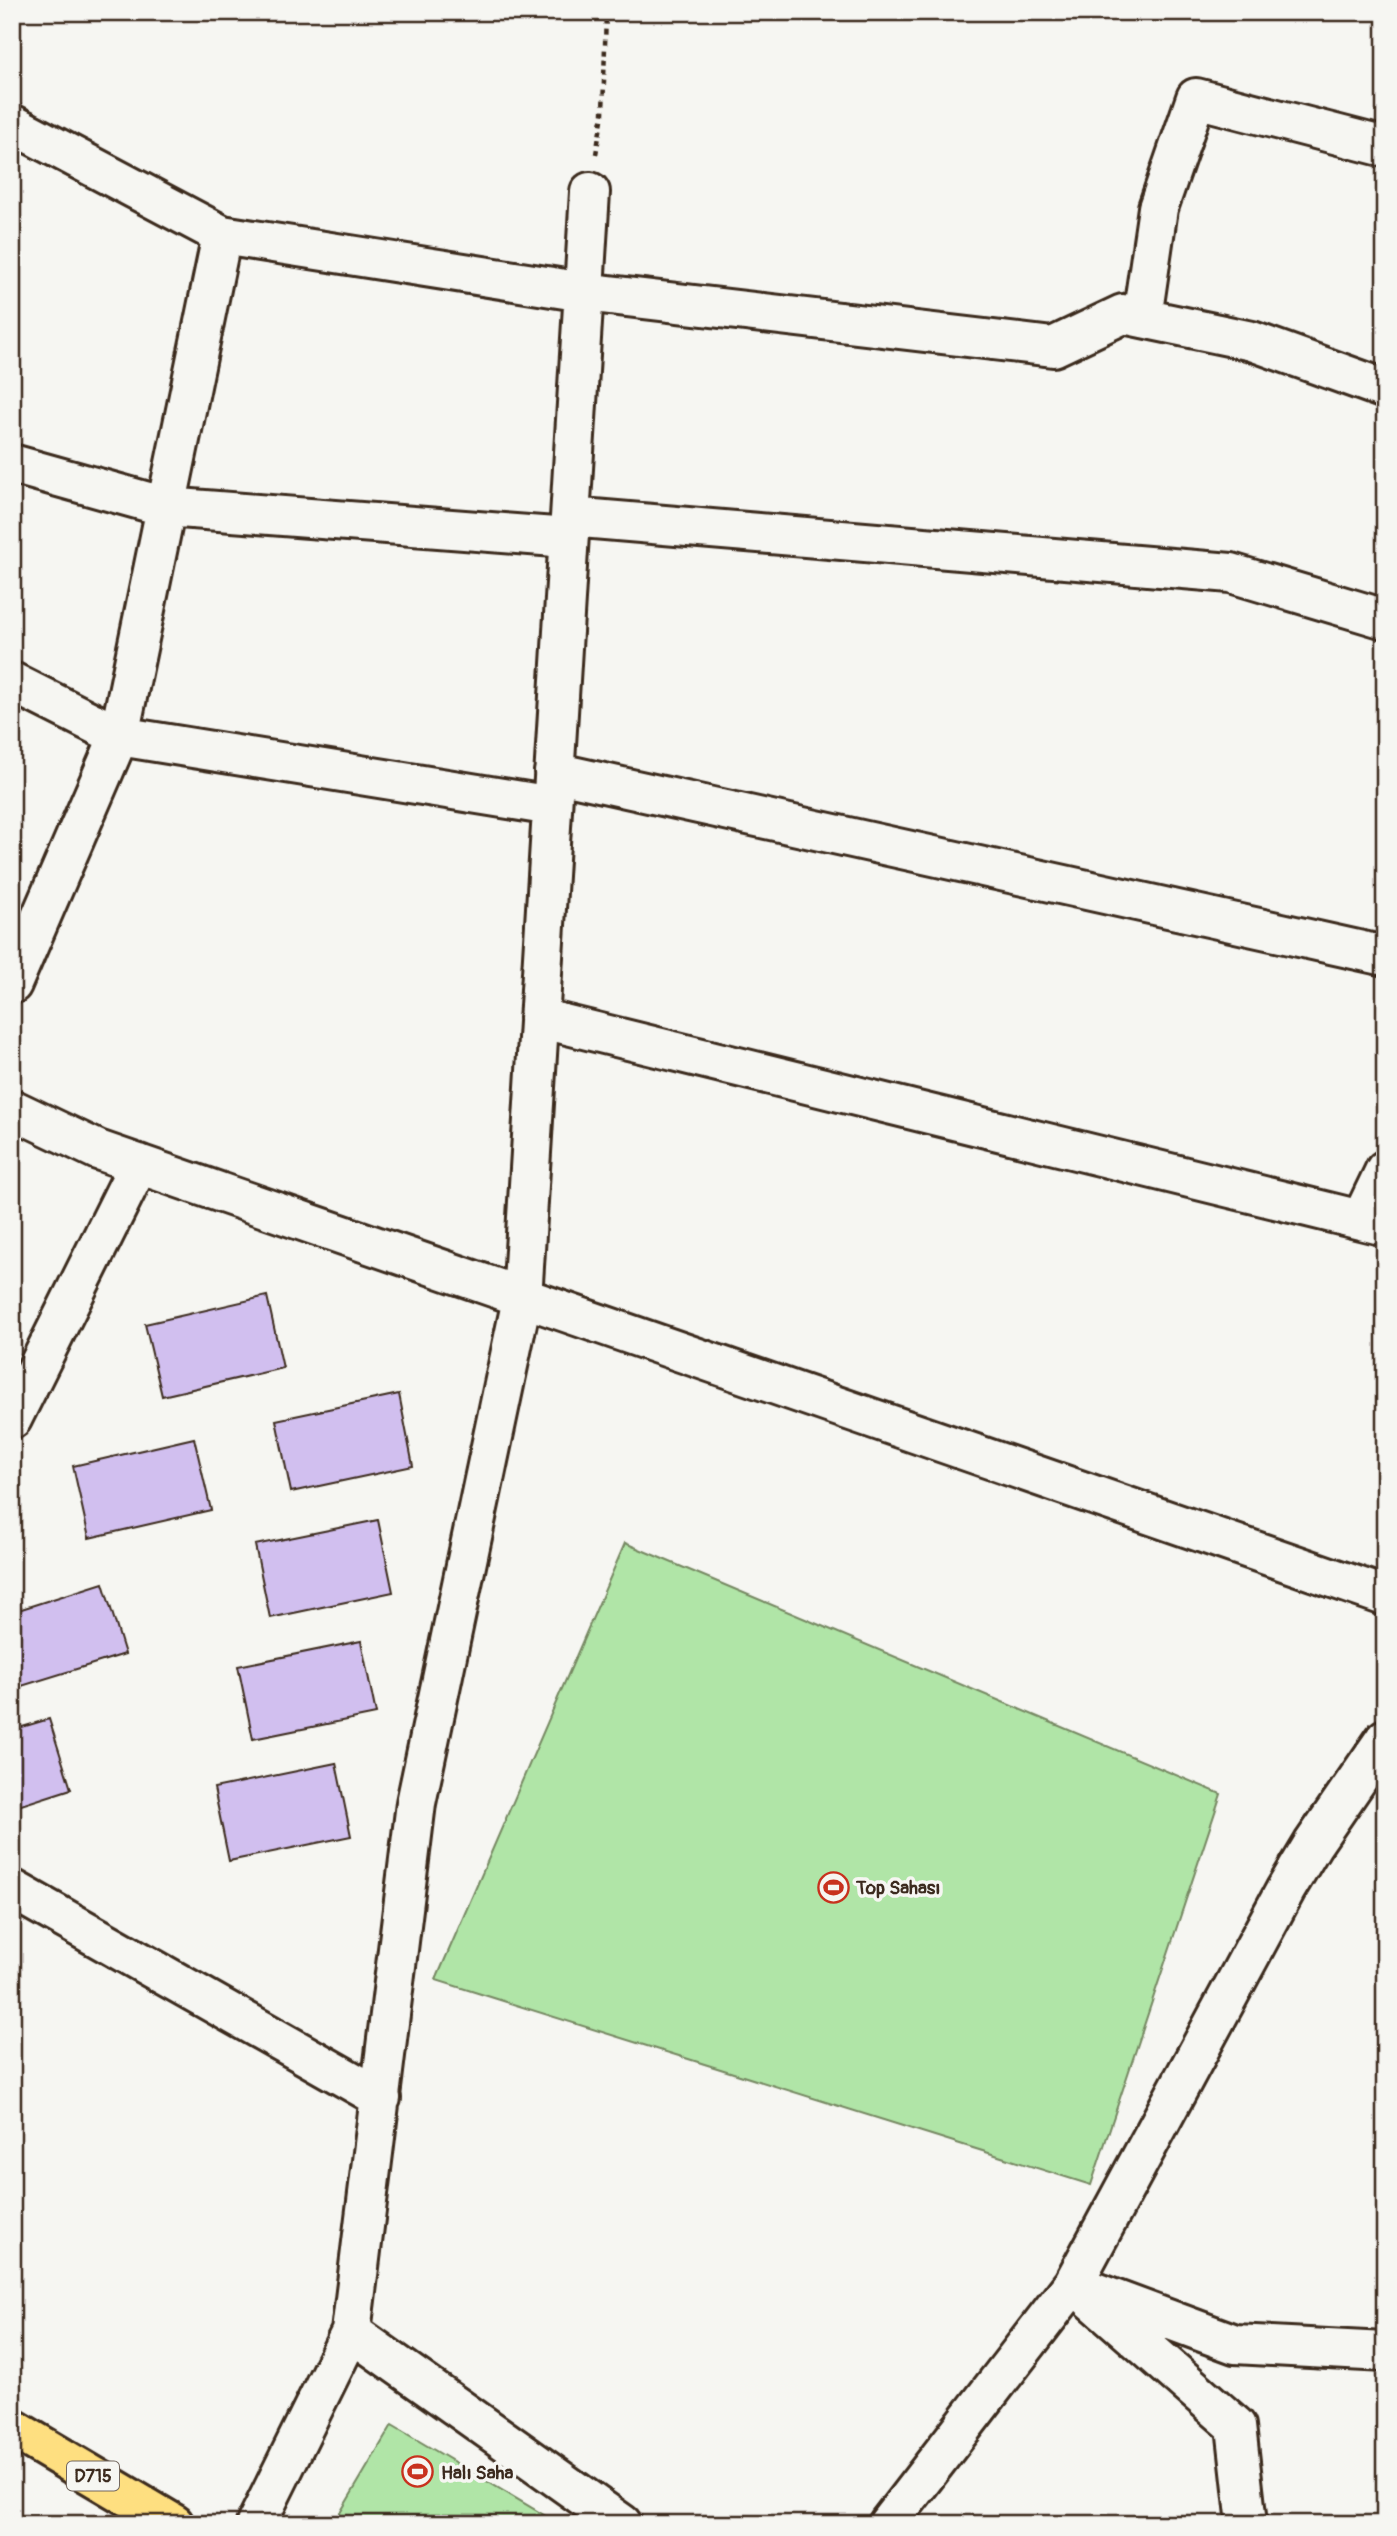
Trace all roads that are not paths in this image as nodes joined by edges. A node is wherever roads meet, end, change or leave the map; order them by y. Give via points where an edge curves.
1 (12, 124) edge
2 (1385, 147) edge
3 (590, 192) road end
4 (222, 236) junction
5 (584, 292) junction
6 (1142, 318) junction
7 (1385, 388) edge
8 (12, 464) edge
9 (166, 507) junction
10 (569, 527) junction
11 (1385, 619) edge
12 (12, 682) edge
13 (119, 736) junction
14 (553, 789) junction
15 (1385, 956) edge
16 (12, 984) edge
17 (539, 1018) junction
18 (12, 1109) edge
19 (139, 1164) junction
20 (1385, 1170) edge
21 (1373, 1223) edge
22 (522, 1298) junction
23 (12, 1419) edge
24 (1385, 1597) edge
25 (1385, 1740) edge
26 (12, 1889) edge
27 (380, 2098) junction
28 (1073, 2284) junction
29 (351, 2332) junction
30 (1385, 2352) edge
31 (12, 2428) edge
32 (174, 2524) edge
33 (256, 2524) edge
34 (622, 2524) edge
35 (888, 2524) edge
36 (1247, 2524) edge

1 - 4 street
2 - 6 street via 1196,98 1158,208
3 - 5 street
4 - 5 street
4 - 9 street
5 - 6 street via 1053,347 1123,314
5 - 10 street
6 - 7 street via 1252,341
8 - 9 street
9 - 10 street
9 - 13 street
10 - 11 street via 1231,573
10 - 14 street
12 - 13 street
13 - 14 street
13 - 16 street
14 - 15 street
14 - 17 street
17 - 21 street
17 - 22 street
18 - 19 street
19 - 22 street
19 - 23 street
20 - 21 street
22 - 24 street
22 - 27 street via 416,1803
25 - 28 street via 1286,1889
26 - 27 street
27 - 29 street
28 - 30 street via 1235,2344
28 - 35 street
28 - 36 street via 1236,2426
29 - 33 street
29 - 34 street
31 - 32 highway, D715

